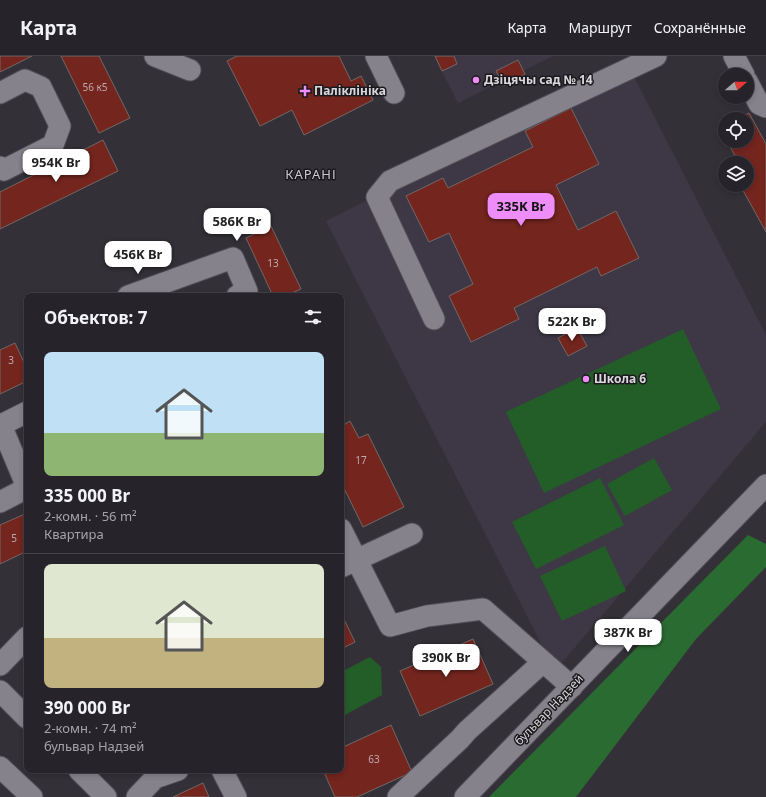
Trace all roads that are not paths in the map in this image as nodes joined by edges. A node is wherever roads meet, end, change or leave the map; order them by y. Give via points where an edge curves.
1 (155, 56) edge
2 (376, 56) edge
3 (656, 56) edge
4 (734, 56) edge
5 (740, 68) edge
6 (190, 70) dead end
7 (0, 93) edge
8 (394, 93) dead end
9 (754, 93) edge
10 (764, 110) edge
11 (2, 170) edge
12 (163, 290) edge
13 (146, 293) edge
14 (243, 293) edge
15 (434, 319) dead end
16 (24, 414) edge
17 (24, 481) edge
18 (766, 486) edge
19 (24, 490) edge
20 (0, 502) edge
21 (412, 534) dead end
22 (344, 544) edge
23 (348, 563) edge
24 (24, 640) edge
25 (543, 662) junction
26 (0, 665) edge
27 (572, 687) junction
28 (0, 691) edge
29 (24, 715) edge
30 (0, 767) edge
31 (82, 773) edge
32 (169, 773) edge
33 (224, 773) edge
34 (32, 797) edge
35 (106, 797) edge
36 (137, 797) edge
37 (236, 797) edge
38 (398, 797) edge
39 (465, 797) edge

1 - 6 street
2 - 8 street
3 - 15 street via 390,181 377,197
4 - 5 street
7 - 11 street via 25,80 41,87 60,126 53,145
9 - 10 street
12 - 13 street
12 - 14 street via 233,258 247,291
16 - 17 street via 1,425
18 - 27 street, бульвар Надзей
19 - 20 street
21 - 23 street
22 - 23 street
23 - 25 street via 390,626 427,616 483,609
24 - 26 street
25 - 27 street
25 - 38 street
27 - 39 street, бульвар Надзей
28 - 29 street
30 - 34 street
31 - 35 street
32 - 36 street via 155,778
33 - 37 street

